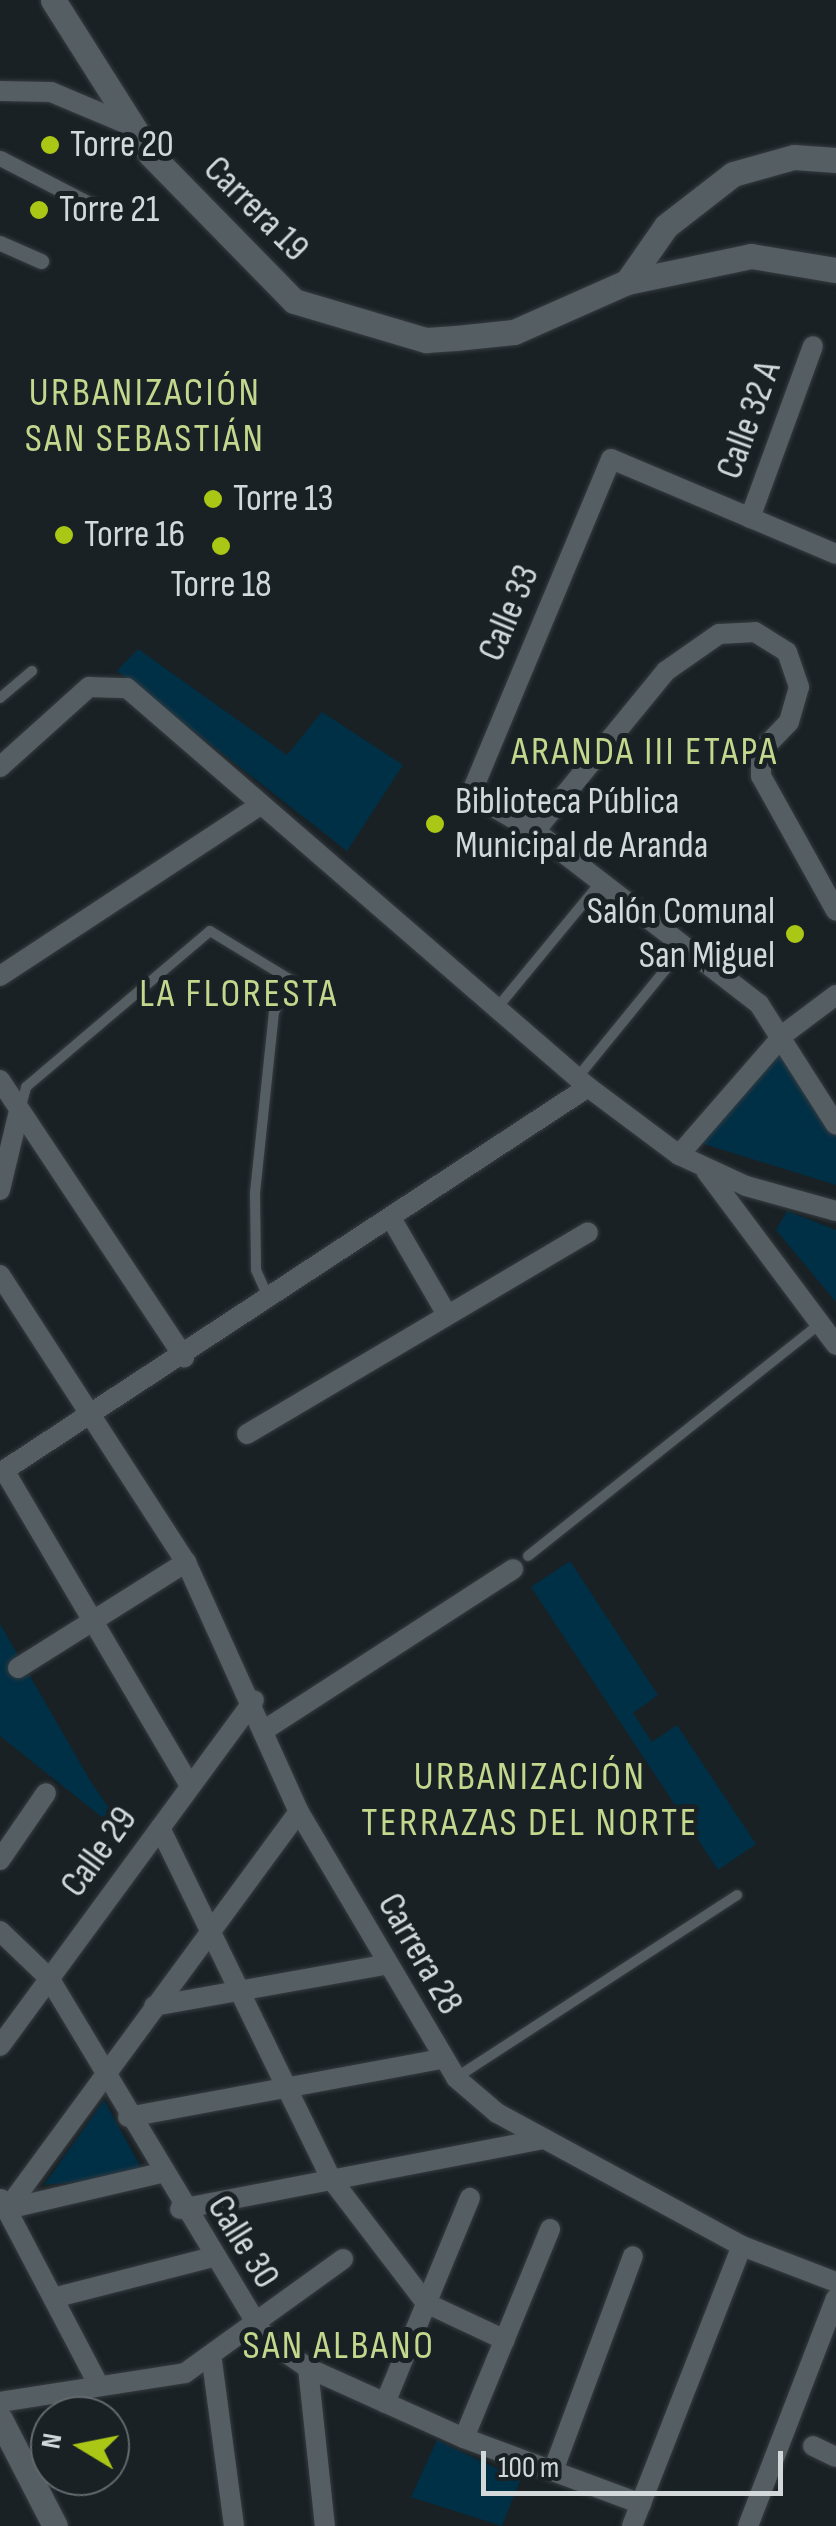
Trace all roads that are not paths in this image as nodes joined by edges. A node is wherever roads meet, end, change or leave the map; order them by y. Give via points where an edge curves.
1 (52, 0) edge
2 (0, 92) edge
3 (132, 126) junction
4 (0, 158) edge
5 (836, 160) edge
6 (95, 207) dead end
7 (0, 243) edge
8 (42, 262) dead end
9 (836, 270) edge
10 (627, 282) junction
11 (813, 346) dead end
12 (750, 518) junction
13 (836, 554) edge
14 (32, 671) dead end
15 (0, 698) edge
16 (0, 767) edge
17 (258, 807) junction
18 (534, 830) junction
19 (601, 882) junction
20 (836, 911) edge
21 (684, 947) junction
22 (0, 976) edge
23 (836, 995) edge
24 (496, 1008) junction
25 (784, 1034) junction
26 (0, 1080) edge
27 (582, 1082) junction
28 (19, 1111) junction
29 (836, 1125) edge
30 (680, 1155) junction
31 (706, 1170) junction
32 (0, 1190) edge
33 (836, 1211) edge
34 (391, 1218) junction
35 (588, 1232) dead end
36 (2, 1280) edge
37 (269, 1300) junction
38 (445, 1312) junction
39 (817, 1326) junction
40 (836, 1345) edge
41 (184, 1357) junction
42 (94, 1414) junction
43 (247, 1434) dead end
44 (2, 1471) edge
45 (186, 1562) junction
46 (521, 1562) joint
47 (96, 1619) junction
48 (18, 1668) dead end
49 (254, 1700) junction
50 (264, 1731) junction
51 (190, 1786) junction
52 (46, 1792) dead end
53 (299, 1812) junction
54 (160, 1828) junction
55 (0, 1860) edge
56 (737, 1895) dead end
57 (208, 1925) junction
58 (0, 1930) edge
59 (384, 1964) junction
60 (49, 1978) junction
61 (242, 1992) junction
62 (154, 2006) junction
63 (0, 2046) edge
64 (441, 2060) junction
65 (106, 2074) junction
66 (456, 2078) junction
67 (288, 2089) junction
68 (128, 2117) junction
69 (544, 2138) junction
70 (160, 2173) junction
71 (332, 2180) junction
72 (470, 2198) dead end
73 (3, 2203) edge
74 (180, 2209) junction
75 (550, 2229) dead end
76 (742, 2246) junction
77 (633, 2256) dead end
78 (209, 2258) junction
79 (343, 2259) dead end
80 (836, 2282) edge
81 (53, 2298) junction
82 (836, 2298) edge
83 (426, 2303) junction
84 (251, 2320) junction
85 (506, 2340) junction
86 (212, 2361) junction
87 (308, 2368) junction
88 (98, 2384) junction
89 (0, 2402) edge
90 (385, 2402) junction
91 (0, 2418) edge
92 (464, 2438) junction
93 (812, 2446) dead end
94 (836, 2457) edge
95 (553, 2471) junction
96 (641, 2504) junction
97 (55, 2526) edge
98 (234, 2526) edge
99 (325, 2526) edge
100 (632, 2526) edge
101 (748, 2526) edge

1 - 3 street, Carrera 19
2 - 3 street via 51,92
3 - 10 street, Carrera 19 via 294,301 364,324 426,340 514,332
4 - 6 street
5 - 10 street via 794,157 732,174 666,226
7 - 8 street
9 - 10 street, Carrera 19 via 751,256
11 - 12 street, Calle 32 A
12 - 13 street
12 - 18 street, Calle 33 via 610,460 471,794
14 - 15 lane
16 - 17 street via 106,682 127,688
17 - 22 street
17 - 24 street
18 - 19 street
18 - 20 street via 666,672 696,646 738,628 772,639 796,669 796,708 758,759
19 - 21 street
19 - 24 lane
21 - 25 street
21 - 27 lane
23 - 25 street
24 - 27 street
25 - 29 street
25 - 30 street
26 - 28 street
27 - 30 street
27 - 34 street
28 - 32 street
28 - 37 lane via 26,1088 210,931 291,980 274,1012 255,1194 256,1270
28 - 41 street
30 - 31 street
31 - 33 street
31 - 39 street
34 - 37 street
34 - 38 street
35 - 38 street
36 - 42 street, Carrera 28
37 - 41 street
38 - 43 street
39 - 40 street
39 - 46 lane
41 - 42 street
42 - 44 street
42 - 45 street, Carrera 28
44 - 47 street
45 - 47 street
45 - 49 street, Carrera 28
46 - 50 street
47 - 48 street
47 - 51 street
49 - 50 street, Carrera 28
49 - 51 street, Calle 29
50 - 53 street, Carrera 28
51 - 54 street, Calle 29
52 - 55 street
53 - 57 street
53 - 59 street, Carrera 28
54 - 57 street
54 - 60 street, Calle 29
56 - 66 lane
57 - 61 street
57 - 62 street
58 - 60 street, Calle 30
59 - 61 street
59 - 64 street, Carrera 28
60 - 63 street, Calle 29
60 - 65 street, Calle 30
61 - 62 street
61 - 67 street
62 - 65 street
64 - 66 street, Carrera 28
64 - 67 street
65 - 68 street, Calle 30
65 - 73 street
66 - 69 street, Carrera 28
67 - 68 street
67 - 71 street
68 - 70 street, Calle 30
69 - 71 street
69 - 76 street, Carrera 28
70 - 73 street
70 - 74 street, Calle 30
71 - 74 street
71 - 83 street
72 - 83 street
73 - 81 street
74 - 78 street, Calle 30
75 - 85 street
76 - 80 street, Carrera 28
76 - 96 street
77 - 95 street
78 - 81 street
78 - 84 street, Calle 30
79 - 84 street
81 - 88 street
82 - 101 street
83 - 85 street
83 - 90 street
84 - 86 street
84 - 87 street, Calle 30
85 - 92 street
86 - 88 street via 153,2380
86 - 98 street
87 - 90 street, Calle 30
87 - 99 street
88 - 89 street
90 - 92 street, Calle 30
91 - 97 street
92 - 95 street, Calle 30
93 - 94 street
95 - 96 street, Calle 30
96 - 100 street

